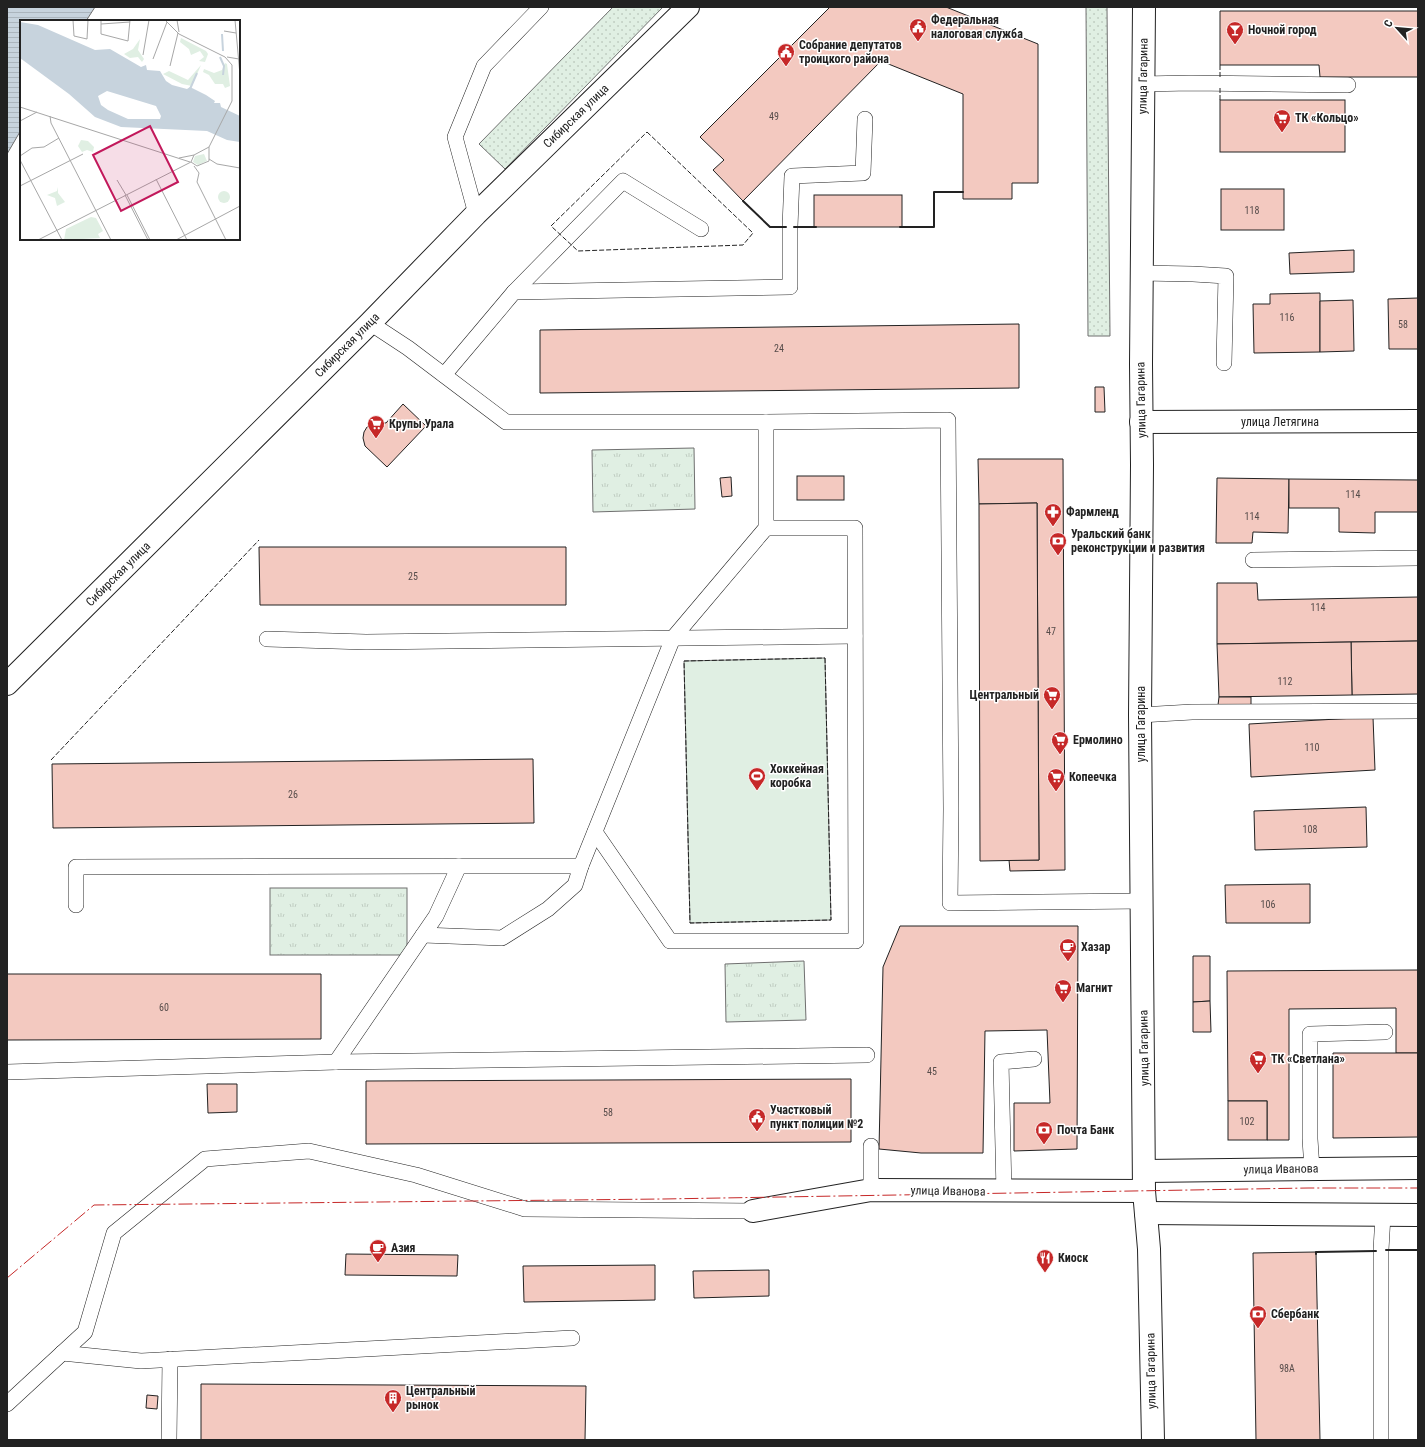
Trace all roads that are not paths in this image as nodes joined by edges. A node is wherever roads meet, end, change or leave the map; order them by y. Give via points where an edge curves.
1 (541, 7) edge
2 (688, 7) edge
3 (1144, 7) edge
4 (1142, 84) junction
5 (1348, 85) dead end
6 (865, 119) dead end
7 (476, 214) junction
8 (701, 229) dead end
9 (1141, 273) junction
10 (514, 292) junction
11 (370, 323) junction
12 (1224, 363) dead end
13 (444, 375) junction
14 (1418, 421) edge
15 (766, 422) junction
16 (1142, 422) junction
17 (766, 528) junction
18 (1418, 558) edge
19 (1253, 560) dead end
20 (856, 636) junction
21 (673, 638) junction
22 (267, 639) dead end
23 (7, 684) edge
24 (1418, 711) edge
25 (1140, 714) junction
26 (595, 832) junction
27 (459, 866) junction
28 (581, 866) junction
29 (1142, 901) junction
30 (76, 905) dead end
31 (423, 935) junction
32 (1386, 1032) dead end
33 (867, 1055) dead end
34 (1034, 1059) dead end
35 (336, 1062) junction
36 (7, 1072) edge
37 (871, 1146) dead end
38 (1418, 1168) edge
39 (1312, 1169) junction
40 (871, 1190) junction
41 (1004, 1192) junction
42 (1145, 1192) junction
43 (753, 1211) joint
44 (1383, 1215) junction
45 (1418, 1215) edge
46 (572, 1338) dead end
47 (62, 1353) junction
48 (170, 1359) junction
49 (7, 1404) edge
50 (169, 1440) edge
51 (1153, 1440) edge
52 (1381, 1440) edge

1 - 7 lane via 484,66 455,137
2 - 7 street, Сибирская улица
3 - 4 street, улица Гагарина
4 - 5 lane
4 - 9 street, улица Гагарина
6 - 10 lane via 863,173 792,176 790,287
7 - 11 street, Сибирская улица
8 - 10 lane via 623,181
9 - 12 lane via 1226,276
9 - 16 street, улица Гагарина
10 - 13 lane
11 - 13 lane
11 - 23 street, Сибирская улица
13 - 15 lane via 506,422
14 - 16 street, улица Летягина
15 - 17 lane
15 - 29 lane via 948,420 950,903
16 - 25 street, улица Гагарина
17 - 20 lane via 855,528
17 - 21 lane
18 - 19 lane
20 - 21 lane
20 - 26 lane via 856,941 670,941
21 - 22 lane via 366,642
21 - 26 lane
24 - 25 lane
25 - 29 street, улица Гагарина
26 - 28 lane
27 - 28 lane
27 - 30 lane via 76,867
27 - 31 lane via 436,916
28 - 31 lane via 575,885 548,909 502,938
29 - 42 street, улица Гагарина
31 - 35 lane
32 - 39 lane via 1310,1034
33 - 35 lane
34 - 41 lane via 1001,1062
35 - 36 lane
37 - 40 lane
38 - 39 street, улица Иванова
39 - 42 street, улица Иванова
40 - 41 street, улица Иванова
40 - 43 street, улица Иванова
41 - 42 street, улица Иванова
42 - 44 street, улица Иванова
42 - 51 street, улица Гагарина via 1149,1249
43 - 47 lane via 525,1209 416,1175 309,1151 204,1159 114,1233 86,1332
44 - 45 street, улица Иванова
44 - 52 lane
46 - 48 lane
47 - 48 lane via 141,1361
47 - 49 lane
48 - 50 lane

